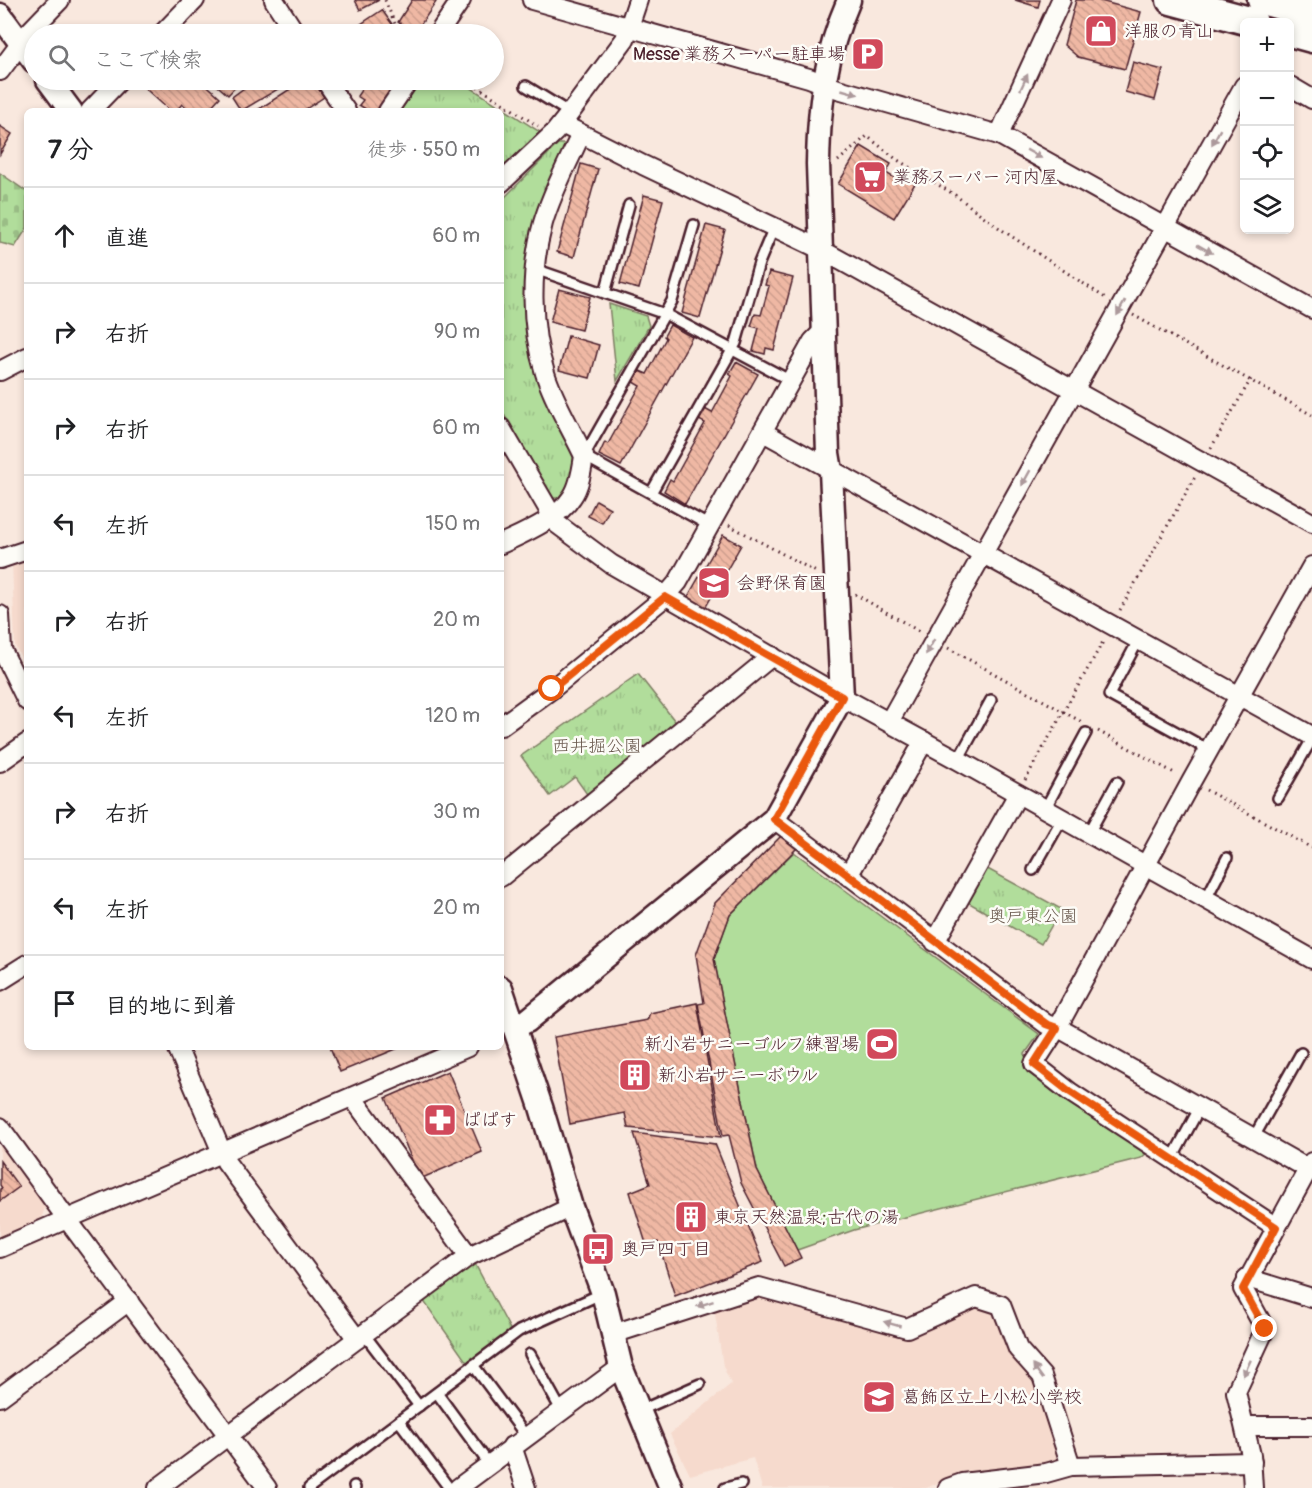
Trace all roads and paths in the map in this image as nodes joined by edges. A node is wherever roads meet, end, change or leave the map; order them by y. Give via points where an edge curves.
1 (60, 0) edge
2 (195, 0) edge
3 (274, 0) edge
4 (385, 0) edge
5 (460, 0) edge
6 (532, 0) edge
7 (638, 0) edge
8 (849, 0) edge
9 (1061, 0) edge
10 (1171, 0) edge
11 (1289, 11) edge
12 (0, 15) edge
13 (1240, 19) edge
14 (37, 24) edge
15 (172, 24) edge
16 (290, 24) edge
17 (395, 24) edge
18 (444, 24) edge
19 (630, 28) junction
20 (1312, 38) edge
21 (24, 47) edge
22 (24, 55) edge
23 (0, 71) edge
24 (823, 83) junction
25 (526, 86) dead end
26 (1294, 88) edge
27 (55, 90) edge
28 (110, 90) edge
29 (332, 90) edge
30 (402, 90) edge
31 (488, 90) edge
32 (1240, 95) edge
33 (1312, 99) edge
34 (69, 108) edge
35 (93, 108) edge
36 (344, 108) edge
37 (390, 108) edge
38 (561, 124) junction
39 (581, 134) junction
40 (999, 135) junction
41 (818, 164) junction
42 (504, 180) edge
43 (629, 205) dead end
44 (694, 225) dead end
45 (774, 227) junction
46 (1166, 227) junction
47 (820, 249) junction
48 (535, 269) junction
49 (605, 293) junction
50 (1121, 308) junction
51 (1312, 309) edge
52 (665, 314) junction
53 (824, 330) junction
54 (731, 349) junction
55 (24, 359) edge
56 (0, 371) edge
57 (1251, 379) junction
58 (791, 381) junction
59 (1075, 391) junction
60 (1312, 415) edge
61 (763, 432) junction
62 (504, 433) edge
63 (584, 456) junction
64 (1203, 462) junction
65 (831, 471) junction
66 (651, 493) junction
67 (552, 516) junction
68 (713, 522) junction
69 (1312, 523) edge
70 (504, 542) edge
71 (24, 551) edge
72 (983, 555) junction
73 (0, 559) edge
74 (1312, 566) edge
75 (838, 584) junction
76 (665, 597) junction
77 (0, 615) edge
78 (1112, 626) junction
79 (934, 640) junction
80 (1138, 641) junction
81 (772, 656) junction
82 (24, 695) edge
83 (1239, 696) junction
84 (842, 697) junction
85 (991, 700) dead end
86 (1065, 712) junction
87 (889, 722) junction
88 (504, 724) edge
89 (1086, 734) dead end
90 (1312, 737) edge
91 (924, 741) junction
92 (24, 744) edge
93 (1209, 750) junction
94 (958, 760) junction
95 (0, 762) edge
96 (1117, 782) dead end
97 (1191, 782) junction
98 (1018, 794) junction
99 (1278, 798) dead end
100 (1045, 809) junction
101 (774, 819) junction
102 (1062, 819) junction
103 (1089, 833) junction
104 (1312, 848) edge
105 (1227, 858) dead end
106 (1145, 866) junction
107 (1033, 870) dead end
108 (504, 875) edge
109 (848, 876) junction
110 (1206, 899) junction
111 (935, 942) junction
112 (1312, 959) edge
113 (24, 966) edge
114 (0, 981) edge
115 (504, 1006) edge
116 (1057, 1028) junction
117 (508, 1030) edge
118 (178, 1050) edge
119 (461, 1050) edge
120 (1300, 1053) dead end
121 (352, 1098) junction
122 (1200, 1107) junction
123 (0, 1127) edge
124 (1254, 1137) junction
125 (220, 1152) junction
126 (1172, 1159) junction
127 (1311, 1167) edge
128 (571, 1207) junction
129 (67, 1219) junction
130 (1276, 1227) junction
131 (0, 1248) edge
132 (469, 1256) junction
133 (1247, 1278) junction
134 (603, 1293) junction
135 (1312, 1298) edge
136 (129, 1301) junction
137 (613, 1334) junction
138 (361, 1337) junction
139 (530, 1354) dead end
140 (473, 1365) junction
141 (621, 1367) junction
142 (700, 1384) dead end
143 (436, 1393) junction
144 (0, 1397) edge
145 (419, 1406) junction
146 (561, 1410) junction
147 (639, 1411) junction
148 (399, 1421) junction
149 (1245, 1426) junction
150 (1312, 1426) edge
151 (228, 1436) junction
152 (519, 1441) junction
153 (1252, 1462) junction
154 (489, 1464) junction
155 (1071, 1466) junction
156 (741, 1484) dead end
157 (958, 1486) edge
158 (158, 1488) edge
159 (267, 1488) edge
160 (309, 1488) edge
161 (449, 1488) edge
162 (458, 1488) edge
163 (526, 1488) edge
164 (671, 1488) edge
165 (725, 1488) edge
166 (1253, 1488) edge

1 - 14 street
2 - 15 street
3 - 16 street
4 - 17 path
5 - 18 street
6 - 19 street
7 - 19 street
8 - 24 street
40 -> 9 street
10 - 13 main road
11 - 20 main road
12 - 21 street
19 - 24 street
19 - 38 street via 626,39
22 - 23 street
24 -> 40 street
24 - 41 street
25 - 38 lane
26 - 33 street
27 - 34 street
28 - 35 street
29 - 36 street
30 - 37 street
31 - 38 path
32 -> 46 street
38 - 39 street
38 - 42 street
39 - 45 street
39 - 48 street via 544,220
40 -> 46 street
41 - 47 street
41 - 50 path via 836,162 867,136
43 - 49 lane
44 - 52 lane
45 - 47 street
45 - 54 lane
46 -> 50 street
46 -> 51 street
47 - 53 street
47 - 59 street
48 - 49 lane
48 - 63 street via 538,346 550,385
49 - 52 lane
50 - 57 path
50 - 59 street
52 - 54 lane
52 - 63 lane
53 - 58 street via 813,341
53 - 65 street
54 - 58 lane
54 - 66 lane
55 - 56 street
57 - 60 path
57 - 64 path
58 - 61 street
59 - 64 street
59 -> 72 street
61 - 65 street
61 - 68 street
62 - 67 street
63 - 66 lane
63 - 67 street via 576,491
64 - 69 street
64 - 78 path
65 - 72 street
65 - 75 street
66 - 68 lane
67 - 70 street
67 - 76 street via 557,524 611,564
68 - 75 path
68 - 76 street
71 - 73 street
72 - 78 street
72 - 79 street
74 - 83 street
75 - 79 path
75 - 84 street
76 - 81 street
76 - 88 street
77 - 82 street via 2,650
78 - 80 street
78 - 86 path
79 - 86 path
79 -> 87 street
80 - 83 street
80 - 93 lane via 1109,695
81 - 84 street
81 - 108 street
83 - 90 street
83 - 93 street
84 - 87 street
84 - 101 street
85 - 94 lane
86 - 97 path
86 - 98 path
87 - 91 street
89 - 100 lane
90 - 99 lane
91 - 94 street
91 - 109 street
92 - 95 street
93 - 97 street
94 - 98 street
96 - 103 lane
97 - 104 path
97 - 106 street
98 - 100 street
98 - 111 street
100 - 102 street
101 - 109 street
101 - 117 street via 527,1021
102 - 103 street
102 - 107 lane
103 - 106 street
105 - 110 lane
106 - 110 street
106 - 116 street
109 - 111 street
110 - 112 street
111 - 116 street via 1046,1024
113 - 114 street
115 - 117 street
116 - 122 street
116 - 126 street via 1034,1064
117 - 128 street
118 - 125 street
119 - 121 street
120 - 124 lane
121 - 125 street
121 - 132 street
122 - 124 street
122 - 126 lane
123 - 129 street
124 - 127 street
125 - 129 street
125 - 138 street
126 - 130 street
127 - 130 street
128 - 132 street
128 - 134 street
129 - 131 street
129 - 136 street
130 - 133 street
132 - 138 street
133 - 135 street
133 -> 149 street via 1243,1289 1265,1329 1236,1392
134 - 137 street
134 - 140 lane via 519,1331
136 - 144 street
136 - 151 street
137 - 141 street
155 -> 137 street via 1042,1376 1018,1349 1001,1305 975,1297 907,1328 759,1287
138 - 145 lane
138 - 151 street
139 - 146 lane
140 - 143 lane
140 - 152 lane
141 - 146 street
141 - 147 street
142 - 147 lane
143 - 145 lane
143 - 154 lane
145 - 148 lane
146 - 152 street
147 - 164 street
148 - 160 lane
148 - 161 lane
149 - 150 street
149 - 153 street
151 - 158 street
151 - 159 street
152 - 154 street
152 - 163 street
153 - 155 street
153 - 166 street
154 - 162 street
155 - 157 street
156 - 165 lane

